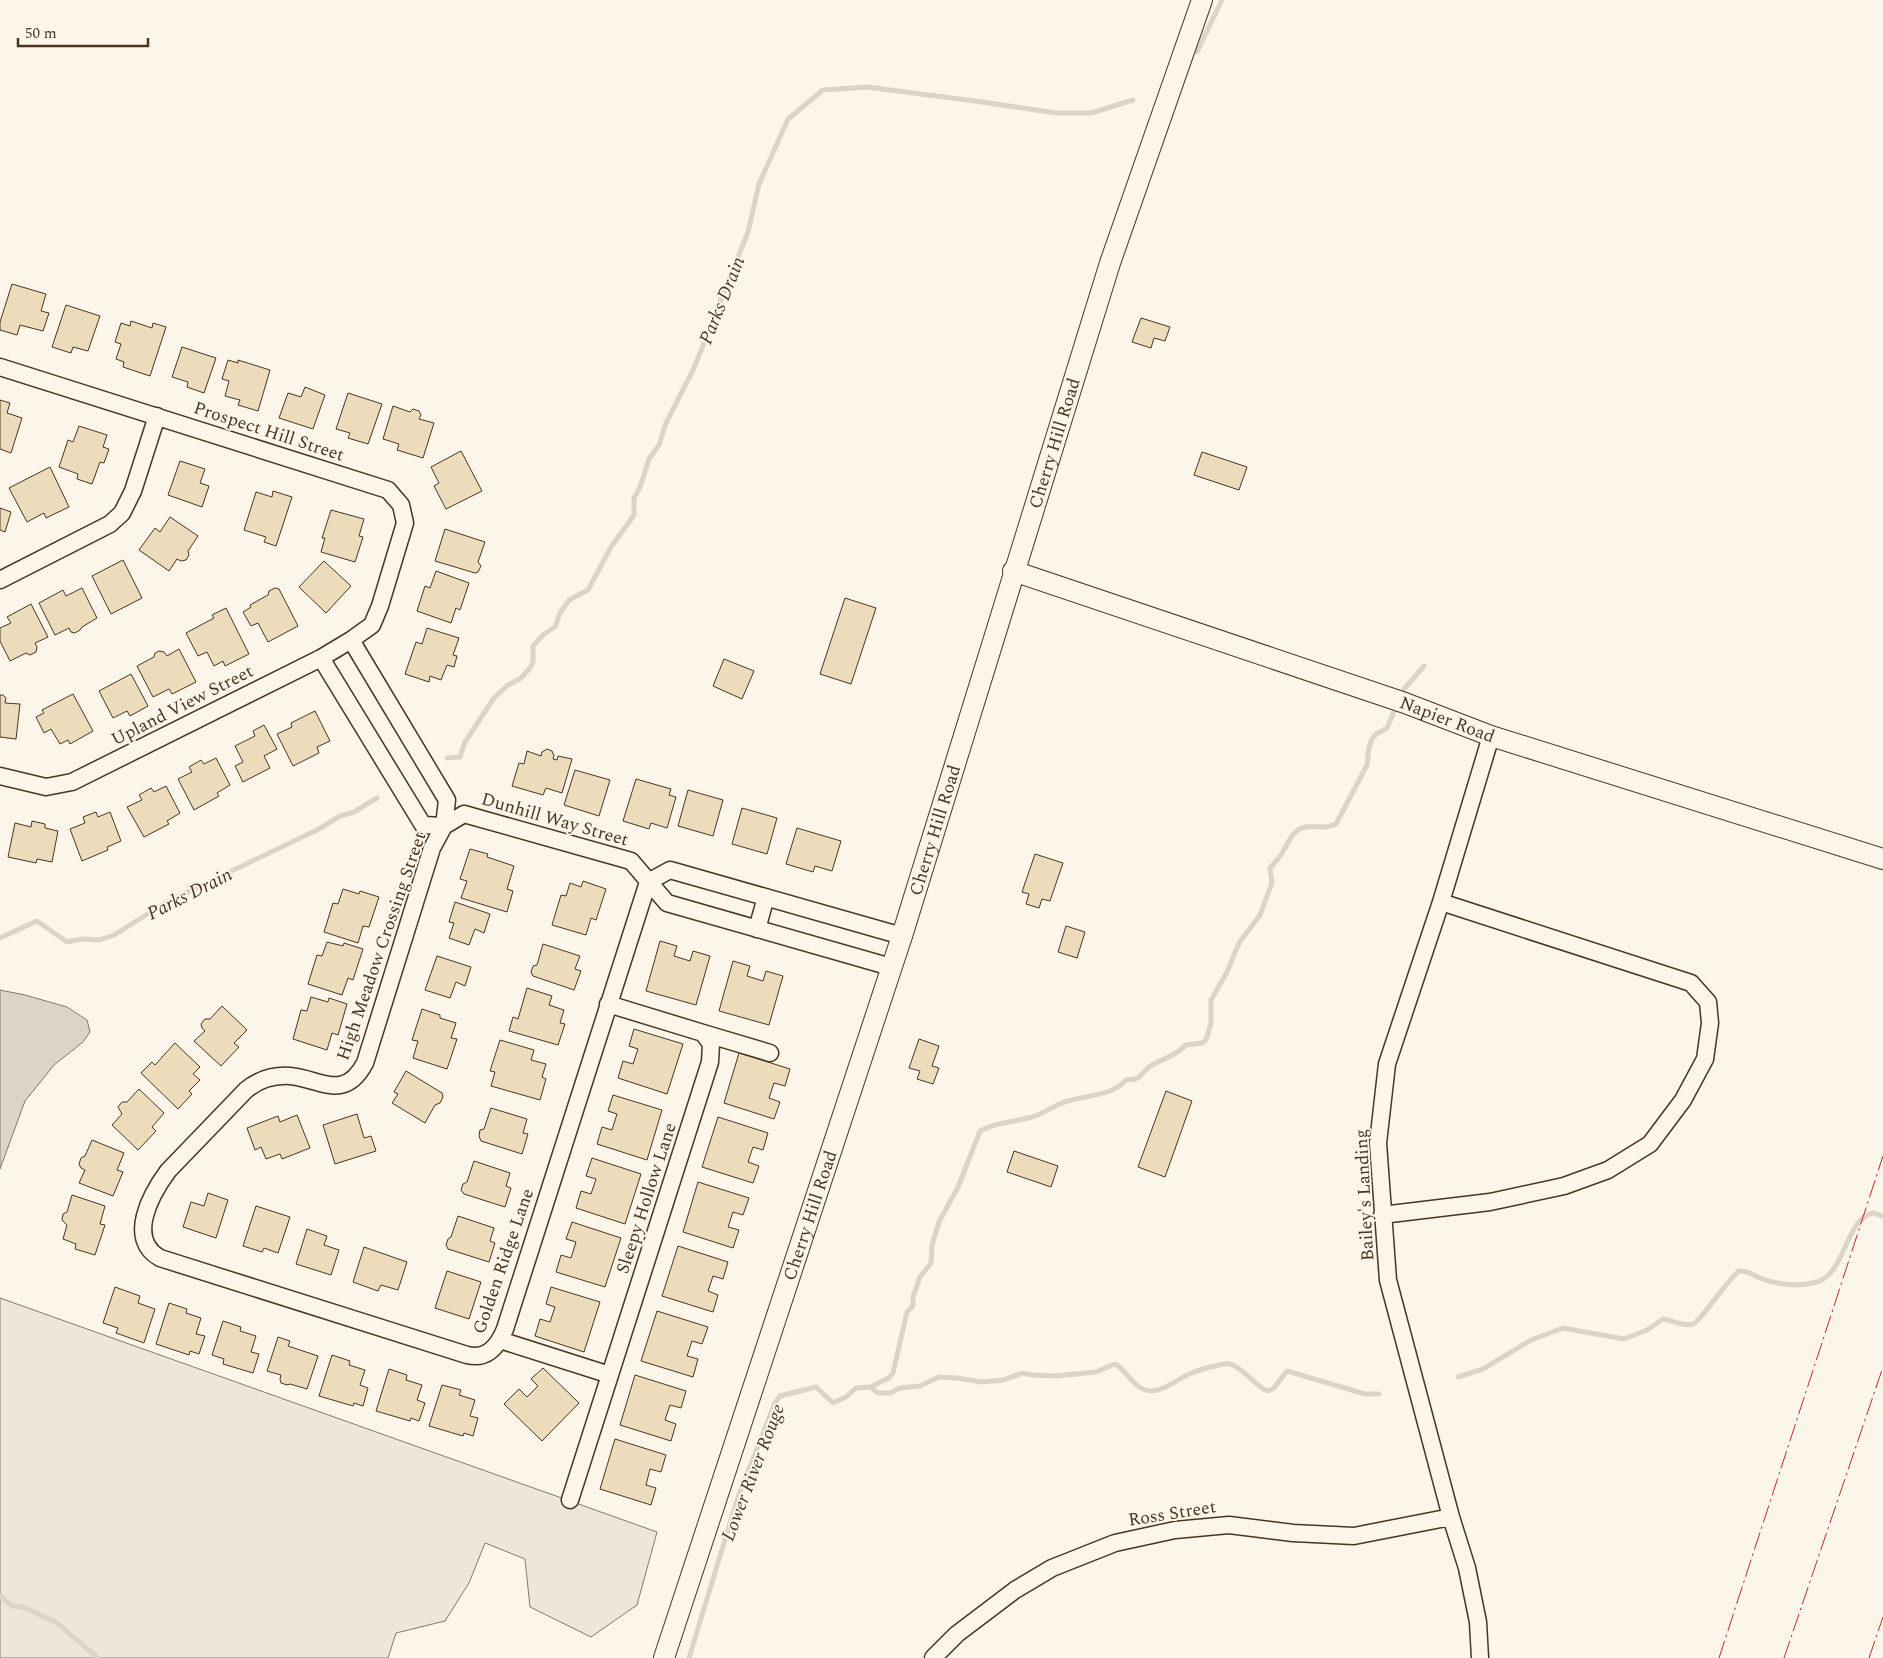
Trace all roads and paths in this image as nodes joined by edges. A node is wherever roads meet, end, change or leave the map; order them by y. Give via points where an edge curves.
1 (1202, 0) edge
2 (0, 367) edge
3 (156, 416) junction
4 (1013, 571) junction
5 (0, 580) edge
6 (372, 625) joint
7 (351, 640) junction
8 (321, 658) junction
9 (1491, 736) junction
10 (0, 776) edge
11 (444, 826) junction
12 (1883, 858) edge
13 (648, 882) junction
14 (766, 897) junction
15 (1442, 902) junction
16 (757, 929) junction
17 (902, 936) junction
18 (891, 967) junction
19 (608, 1004) junction
20 (703, 1033) junction
21 (770, 1053) dead end
22 (1382, 1215) junction
23 (144, 1237) joint
24 (500, 1340) junction
25 (610, 1375) junction
26 (570, 1500) dead end
27 (1451, 1517) junction
28 (664, 1658) edge
29 (933, 1658) edge
30 (1480, 1658) edge

1 - 4 street, Cherry Hill Road via 1110,263
2 - 3 street, Prospect Hill Street
3 - 5 street via 133,491 122,513 110,524
3 - 6 street, Prospect Hill Street via 388,490 401,505 404,523
4 - 9 street, Napier Road via 1405,703
4 - 17 street, Cherry Hill Road
6 - 7 street, Upland View Street
7 - 8 street, Upland View Street
7 - 11 street via 447,800
8 - 10 street, Upland View Street via 72,782 46,787
8 - 11 street via 423,825
9 - 12 street, Napier Road
9 - 15 street, Bailey's Landing
11 - 13 street, Dunhill Way Street via 464,814 631,861
11 - 23 street, High Meadow Crossing Street via 432,848 361,1071 340,1086 324,1086 289,1076 252,1085 158,1184 145,1212
13 - 14 street via 670,870
13 - 16 street, Dunhill Way Street via 667,903
13 - 19 street, Golden Ridge Lane
14 - 16 street
14 - 17 street
15 - 22 street, Bailey's Landing via 1388,1064 1378,1143
15 - 22 street via 1691,983 1708,1002 1710,1023 1705,1059 1683,1100 1650,1144 1608,1170 1564,1186 1490,1202
16 - 18 street, Dunhill Way Street
17 - 18 street, Cherry Hill Road
18 - 28 street, Cherry Hill Road
19 - 20 street
19 - 24 street, Golden Ridge Lane
20 - 21 street
20 - 25 street, Sleepy Hollow Lane via 711,1044 710,1062
22 - 27 street, Bailey's Landing via 1388,1280
23 - 24 street, Golden Ridge Lane via 153,1254 160,1258 467,1355 478,1357 489,1352
24 - 25 street
25 - 26 street, Sleepy Hollow Lane
27 - 29 street, Ross Street via 1354,1536 1229,1525 1175,1530 1115,1543 1052,1568 1015,1590 957,1634
27 - 30 street, Bailey's Landing via 1467,1568 1478,1622

